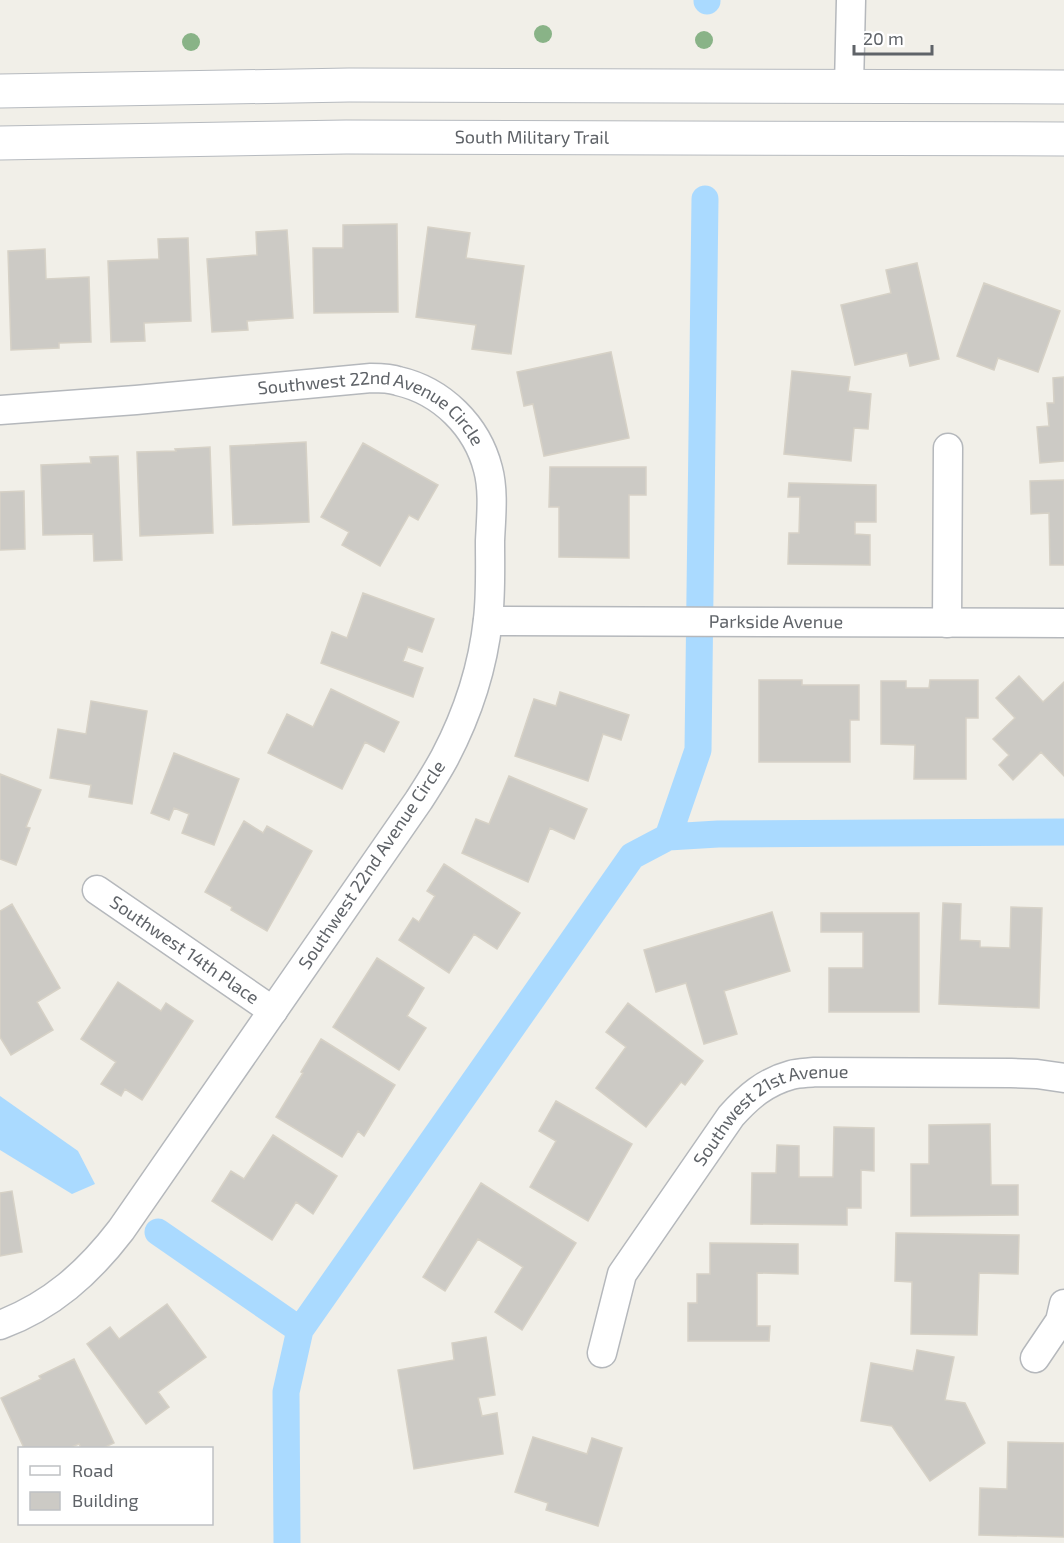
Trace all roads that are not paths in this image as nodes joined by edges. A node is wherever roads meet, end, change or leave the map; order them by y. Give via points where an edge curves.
1 (851, 0) edge
2 (849, 86) junction
3 (1064, 87) edge
4 (0, 91) edge
5 (1064, 139) edge
6 (0, 143) edge
7 (0, 410) edge
8 (948, 448) dead end
9 (488, 621) junction
10 (947, 623) junction
11 (1064, 623) edge
12 (97, 890) dead end
13 (273, 1011) junction
14 (1064, 1078) edge
15 (1064, 1304) edge
16 (0, 1325) edge
17 (602, 1353) dead end
18 (1035, 1358) dead end

1 - 2 street
2 - 3 street
2 - 4 street via 349,85
5 - 6 street, South Military Trail via 346,137
7 - 9 street, Southwest 22nd Avenue Circle via 371,378 398,380 423,389 446,403 465,422 488,470
8 - 10 street
9 - 10 street, Parkside Avenue
9 - 13 street, Southwest 22nd Avenue Circle via 465,713 445,758
10 - 11 street, Parkside Avenue
12 - 13 street, Southwest 14th Place
13 - 16 street, Southwest 22nd Avenue Circle via 104,1252 64,1290
14 - 17 street, Southwest 21st Avenue via 1011,1073 815,1072 767,1084 731,1116 622,1274
15 - 18 street via 1060,1321

